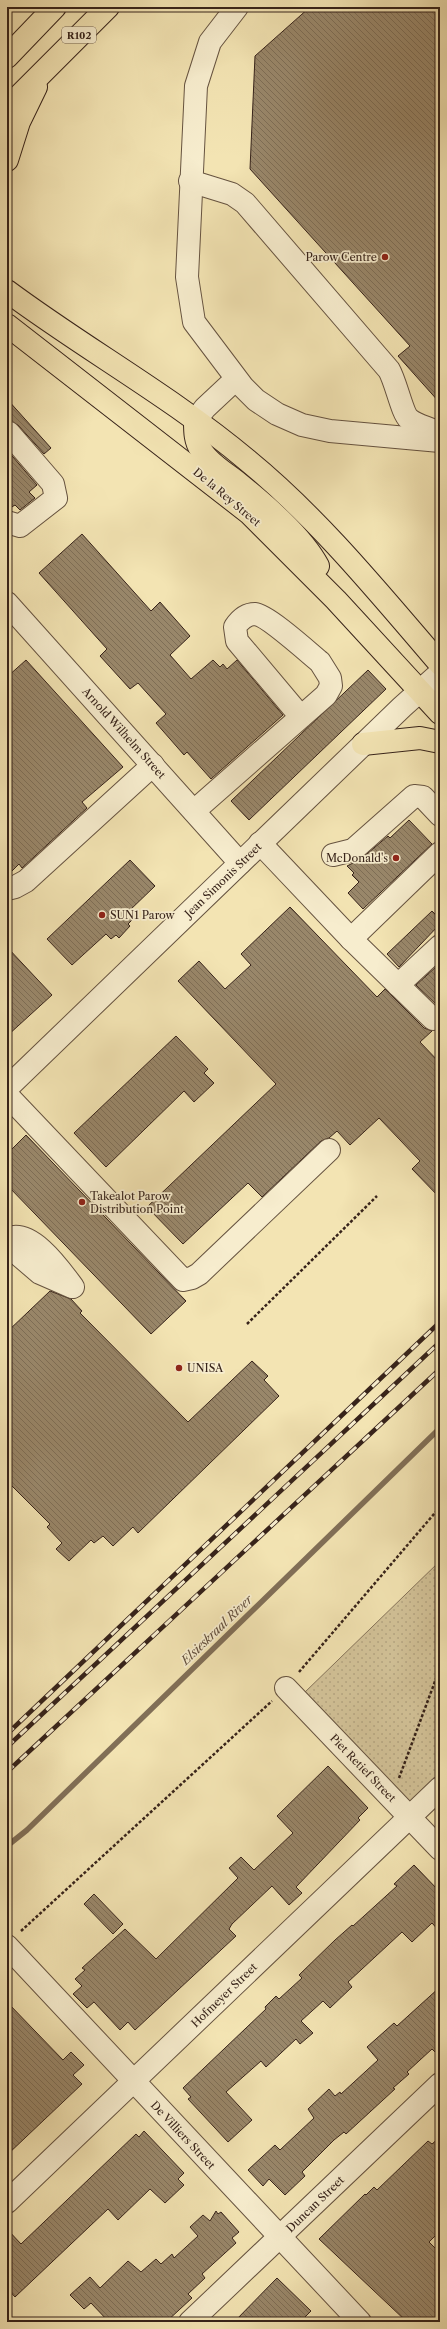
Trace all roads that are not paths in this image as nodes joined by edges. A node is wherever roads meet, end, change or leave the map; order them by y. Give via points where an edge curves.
1 (55, 7) edge
2 (108, 7) edge
3 (237, 7) edge
4 (7, 57) edge
5 (50, 64) junction
6 (7, 108) edge
7 (7, 160) edge
8 (190, 181) junction
9 (7, 287) edge
10 (7, 325) edge
11 (236, 379) junction
12 (195, 421) junction
13 (9, 433) dead end
14 (440, 434) edge
15 (440, 441) edge
16 (7, 522) edge
17 (336, 600) junction
18 (7, 603) edge
19 (440, 664) edge
20 (440, 673) edge
21 (420, 691) junction
22 (440, 713) edge
23 (302, 717) junction
24 (440, 742) edge
25 (363, 744) junction
26 (153, 765) junction
27 (194, 811) junction
28 (440, 815) edge
29 (260, 843) junction
30 (440, 853) edge
31 (333, 855) dead end
32 (240, 863) junction
33 (7, 889) edge
34 (351, 939) junction
35 (440, 946) edge
36 (398, 985) junction
37 (432, 1019) dead end
38 (7, 1088) edge
39 (7, 1095) edge
40 (329, 1150) dead end
41 (7, 1239) edge
42 (7, 1245) edge
43 (286, 1688) road end
44 (440, 1788) edge
45 (410, 1818) junction
46 (440, 1849) edge
47 (13, 1940) edge
48 (133, 2082) junction
49 (440, 2084) edge
50 (7, 2202) edge
51 (280, 2237) junction
52 (190, 2322) edge
53 (360, 2322) edge

1 - 4 main road
2 - 5 main road, R102
3 - 8 street via 210,42 197,79
5 - 6 main road, R102
5 - 7 main road via 24,111
8 - 11 street via 187,277 194,322
8 - 14 street via 232,194 245,203 389,370 407,416
9 - 12 main road
10 - 17 main road, De la Rey Street via 249,513
11 - 12 street
11 - 15 street via 256,400 302,426
12 - 17 main road via 195,435 201,450 209,460 264,504 284,524 314,559
12 - 19 main road via 246,459 289,496
13 - 16 street via 53,484 56,498 20,526
17 - 21 main road, De la Rey Street
18 - 26 street, Arnold Wilhelm Street
20 - 21 street, Jean Simonis Street
21 - 22 main road, De la Rey Street
21 - 25 street, Jean Simonis Street
23 - 23 street via 326,695 330,686 327,670 265,618 253,614 247,616 235,627 237,641
23 - 27 street
24 - 25 main road via 420,738
25 - 29 street, Jean Simonis Street
26 - 27 street, Arnold Wilhelm Street
26 - 33 street via 26,881
27 - 32 street, Arnold Wilhelm Street
28 - 31 street via 423,798 414,796 353,850
29 - 32 street, Jean Simonis Street
29 - 34 street
30 - 34 street
32 - 38 street, Jean Simonis Street
34 - 36 street
35 - 36 street
36 - 37 street
39 - 40 street via 183,1280 198,1274
41 - 42 street via 21,1237 36,1245 73,1287 40,1273
43 - 45 street, Piet Retief Street
44 - 45 street, Hofmeyer Street
45 - 46 street, Piet Retief Street
45 - 48 street, Hofmeyer Street
47 - 48 street, De Villiers Street
48 - 50 street, Hofmeyer Street
48 - 51 street, De Villiers Street
49 - 51 street, Duncan Street
51 - 52 street, Duncan Street
51 - 53 street, De Villiers Street

